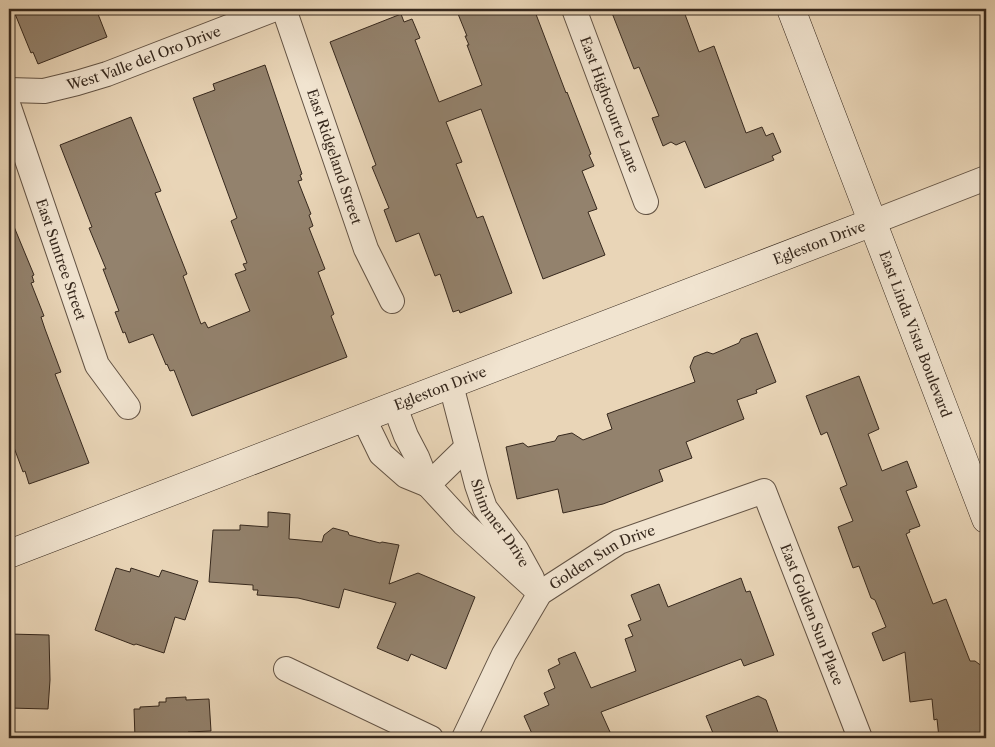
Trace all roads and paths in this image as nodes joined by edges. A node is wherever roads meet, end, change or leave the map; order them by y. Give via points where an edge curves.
1 (275, 9) edge
2 (284, 9) edge
3 (574, 9) edge
4 (791, 9) edge
5 (9, 90) edge
6 (9, 107) edge
7 (986, 178) edge
8 (646, 202) dead end
9 (874, 222) junction
10 (392, 301) dead end
11 (450, 386) junction
12 (128, 407) dead end
13 (395, 407) junction
14 (364, 419) junction
15 (466, 447) junction
16 (428, 485) junction
17 (764, 491) joint
18 (986, 519) edge
19 (9, 554) edge
20 (540, 593) junction
21 (286, 669) dead end
22 (431, 738) edge
23 (464, 738) edge
24 (860, 738) edge

1 - 5 street, West Valle del Oro Drive via 85,81 44,91
2 - 10 street, East Ridgeland Street via 366,249
3 - 8 street, East Highcourte Lane
4 - 9 street, East Linda Vista Boulevard
6 - 12 street, East Suntree Street via 98,365
7 - 9 street
9 - 11 street, Egleston Drive
9 - 18 street, East Linda Vista Boulevard
11 - 13 street, Egleston Drive
11 - 15 street, Shimmer Drive
13 - 14 street, Egleston Drive
13 - 16 street, Shimmer Drive
14 - 16 street, Shimmer Drive via 381,454 406,476
14 - 19 street, Egleston Drive
15 - 16 street
15 - 20 street, Shimmer Drive via 485,508 516,549
16 - 20 street, Shimmer Drive via 464,524
17 - 20 street, Golden Sun Drive via 619,542
17 - 24 street, East Golden Sun Place
20 - 23 street, Golden Sun Drive via 504,654
21 - 22 street

